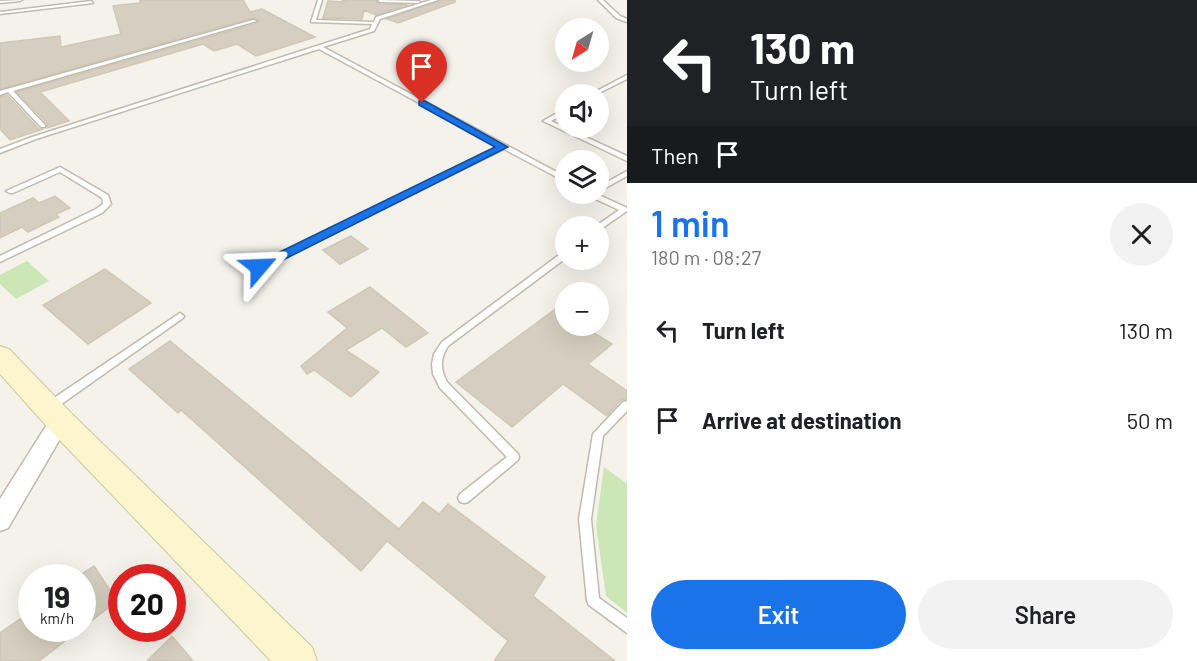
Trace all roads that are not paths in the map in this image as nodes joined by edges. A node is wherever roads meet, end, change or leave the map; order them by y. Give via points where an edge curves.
1 (20, 0) edge
2 (89, 0) edge
3 (320, 0) edge
4 (379, 0) edge
5 (436, 0) edge
6 (600, 0) edge
7 (0, 2) edge
8 (426, 3) junction
9 (0, 13) edge
10 (376, 20) junction
11 (255, 21) dead end
12 (627, 21) edge
13 (321, 48) junction
14 (627, 77) edge
15 (609, 86) edge
16 (9, 90) junction
17 (0, 93) edge
18 (555, 116) edge
19 (555, 125) edge
20 (43, 126) dead end
21 (582, 138) edge
22 (503, 147) junction
23 (0, 151) edge
24 (627, 159) edge
25 (627, 173) edge
26 (555, 174) edge
27 (609, 184) edge
28 (10, 192) dead end
29 (609, 202) edge
30 (609, 221) edge
31 (0, 259) edge
32 (555, 262) edge
33 (259, 267) dead end
34 (180, 316) dead end
35 (0, 356) edge
36 (627, 405) edge
37 (54, 414) junction
38 (465, 498) dead end
39 (0, 520) edge
40 (627, 626) edge
41 (298, 661) edge

1 - 7 lane
2 - 9 lane
3 - 10 lane via 313,21
4 - 8 lane
4 - 10 lane
5 - 8 lane
6 - 12 lane
8 - 10 lane
10 - 13 lane via 372,30
11 - 16 lane
13 - 22 lane
13 - 23 lane
14 - 15 lane
16 - 17 lane
16 - 20 lane
18 - 19 lane via 546,121
21 - 24 lane
22 - 26 lane
22 - 33 lane
25 - 27 lane
28 - 31 lane via 60,169 105,197 107,204
29 - 30 lane via 624,210
32 - 38 lane via 438,354 435,364 443,385 514,457
34 - 37 lane
35 - 37 street
36 - 40 lane via 598,434 585,519 593,601
37 - 39 street
37 - 41 street

